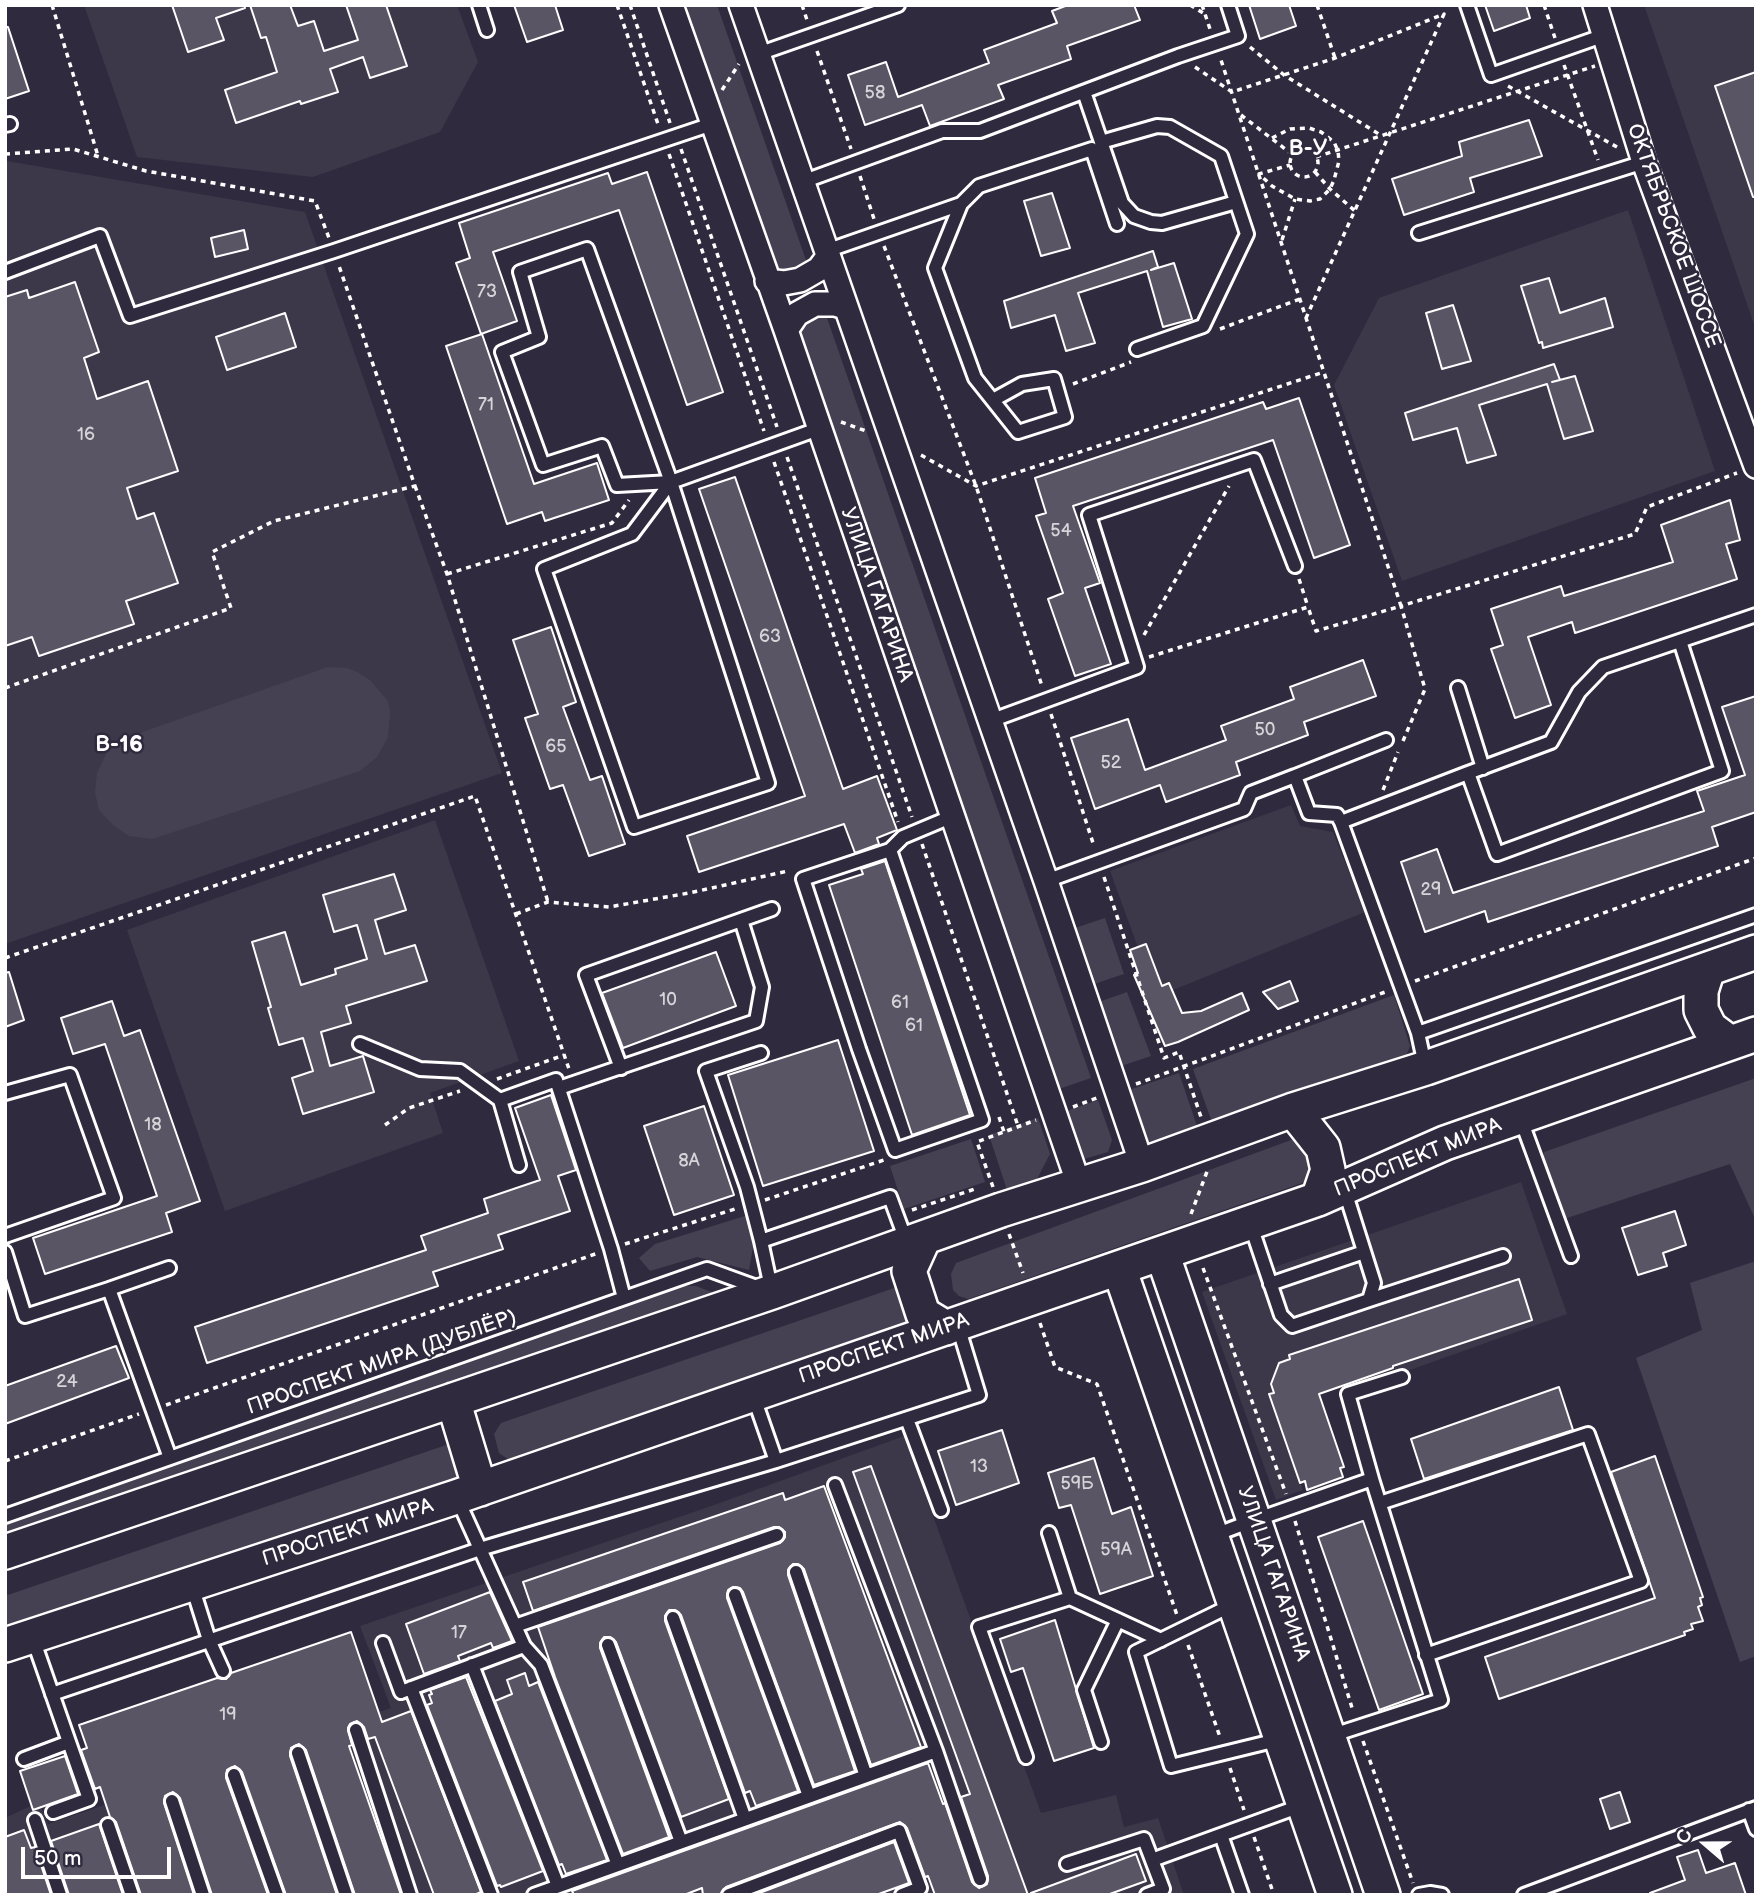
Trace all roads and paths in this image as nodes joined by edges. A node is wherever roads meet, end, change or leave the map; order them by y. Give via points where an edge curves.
1 (52, 5) edge
2 (480, 5) edge
3 (617, 5) edge
4 (630, 5) edge
5 (671, 5) edge
6 (741, 5) edge
7 (802, 5) edge
8 (898, 5) edge
9 (1191, 5) edge
10 (1202, 5) edge
11 (1228, 5) edge
12 (1317, 5) edge
13 (1467, 5) edge
14 (1544, 5) edge
15 (1595, 5) edge
16 (1205, 14) junction
17 (487, 30) dead end
18 (811, 35) junction
19 (1605, 35) junction
20 (1238, 36) junction
21 (1215, 44) junction
22 (756, 48) junction
23 (1559, 51) junction
24 (1178, 56) junction
25 (1335, 58) junction
26 (1613, 61) junction
27 (1284, 75) junction
28 (1491, 75) junction
29 (1567, 75) junction
30 (1516, 91) junction
31 (1084, 92) junction
32 (1232, 92) junction
33 (1239, 114) junction
34 (710, 118) junction
35 (659, 128) junction
36 (1588, 131) junction
37 (1390, 133) junction
38 (1382, 136) junction
39 (1272, 138) junction
40 (670, 139) junction
41 (1101, 142) junction
42 (1338, 151) junction
43 (5, 154) edge
44 (1293, 155) junction
45 (98, 156) junction
46 (1316, 157) junction
47 (1644, 162) junction
48 (856, 163) junction
49 (1290, 165) junction
50 (1315, 172) junction
51 (1259, 174) junction
52 (1602, 175) junction
53 (802, 182) junction
54 (1330, 189) junction
55 (1295, 199) junction
56 (1236, 202) junction
57 (961, 204) junction
58 (1355, 211) junction
59 (1117, 224) dead end
60 (879, 232) junction
61 (1419, 233) dead end
62 (893, 240) dead end
63 (1281, 242) junction
64 (334, 251) junction
65 (827, 254) junction
66 (5, 272) edge
67 (767, 281) junction
68 (1300, 299) junction
69 (845, 307) junction
70 (1306, 318) junction
71 (786, 330) junction
72 (1210, 332) dead end
73 (1135, 355) joint
74 (1324, 372) junction
75 (1057, 390) junction
76 (993, 400) junction
77 (818, 429) junction
78 (776, 445) junction
79 (1241, 465) junction
80 (1750, 468) edge
81 (671, 482) junction
82 (415, 486) junction
83 (976, 486) junction
84 (1295, 566) joint
85 (1401, 606) junction
86 (1308, 607) junction
87 (1756, 615) edge
88 (1680, 641) junction
89 (1134, 658) junction
90 (5, 688) edge
91 (1458, 688) dead end
92 (1046, 701) junction
93 (990, 721) junction
94 (1386, 740) dead end
95 (1483, 768) junction
96 (1468, 773) junction
97 (1295, 776) junction
98 (1374, 810) junction
99 (953, 816) junction
100 (1341, 822) junction
101 (917, 831) junction
102 (903, 837) junction
103 (890, 850) junction
104 (1756, 858) edge
105 (1099, 860) junction
106 (800, 868) dead end
107 (1046, 881) junction
108 (548, 902) junction
109 (772, 909) dead end
110 (516, 914) junction
111 (1756, 915) edge
112 (741, 920) junction
113 (1756, 951) edge
114 (5, 958) edge
115 (1707, 969) junction
116 (1401, 986) junction
117 (1418, 1033) junction
118 (1743, 1039) edge
119 (360, 1044) dead end
120 (761, 1053) dead end
121 (1184, 1066) junction
122 (621, 1068) junction
123 (1426, 1068) junction
124 (573, 1083) junction
125 (559, 1088) junction
126 (1117, 1091) junction
127 (5, 1093) edge
128 (500, 1100) junction
129 (996, 1108) dead end
130 (1293, 1110) junction
131 (1054, 1113) junction
132 (1520, 1116) junction
133 (1018, 1126) junction
134 (1004, 1132) junction
135 (1209, 1142) junction
136 (895, 1156) dead end
137 (519, 1165) dead end
138 (1142, 1165) junction
139 (1079, 1185) junction
140 (1331, 1194) junction
141 (990, 1199) junction
142 (750, 1204) junction
143 (1250, 1223) junction
144 (910, 1232) junction
145 (5, 1236) edge
146 (761, 1241) junction
147 (1194, 1242) junction
148 (611, 1248) junction
149 (5, 1252) edge
150 (1364, 1252) junction
151 (1162, 1253) junction
152 (1503, 1256) dead end
153 (1571, 1256) dead end
154 (169, 1268) dead end
155 (1119, 1268) junction
156 (1270, 1284) junction
157 (108, 1289) junction
158 (772, 1292) junction
159 (624, 1298) junction
160 (1032, 1298) junction
161 (1369, 1300) junction
162 (951, 1326) junction
163 (1402, 1377) dead end
164 (753, 1395) junction
165 (453, 1400) junction
166 (152, 1409) junction
167 (907, 1419) junction
168 (170, 1458) junction
169 (5, 1461) edge
170 (776, 1461) junction
171 (1372, 1479) junction
172 (835, 1485) dead end
173 (468, 1493) junction
174 (1380, 1503) junction
175 (1291, 1507) junction
176 (941, 1510) dead end
177 (5, 1516) edge
178 (1257, 1526) junction
179 (1049, 1533) dead end
180 (777, 1535) dead end
181 (1214, 1547) junction
182 (480, 1549) junction
183 (5, 1552) edge
184 (796, 1572) dead end
185 (191, 1584) junction
186 (735, 1595) dead end
187 (1070, 1598) junction
188 (1235, 1604) junction
189 (673, 1618) dead end
190 (1118, 1620) junction
191 (515, 1626) junction
192 (1182, 1629) junction
193 (18, 1640) edge
194 (209, 1640) junction
195 (1161, 1640) junction
196 (383, 1643) dead end
197 (608, 1645) dead end
198 (524, 1646) junction
199 (1426, 1655) junction
200 (472, 1665) junction
201 (223, 1671) dead end
202 (411, 1688) junction
203 (52, 1694) junction
204 (356, 1730) dead end
205 (1343, 1731) junction
206 (1282, 1739) junction
207 (69, 1742) junction
208 (1101, 1742) dead end
209 (936, 1751) junction
210 (298, 1753) dead end
211 (1226, 1753) junction
212 (1026, 1757) dead end
213 (24, 1759) dead end
214 (234, 1775) dead end
215 (866, 1776) junction
216 (809, 1796) junction
217 (172, 1801) dead end
218 (1304, 1804) junction
219 (1753, 1809) edge
220 (52, 1812) dead end
221 (745, 1819) junction
222 (35, 1821) dead end
223 (108, 1825) dead end
224 (1249, 1825) junction
225 (1756, 1829) edge
226 (1221, 1835) junction
227 (681, 1842) junction
228 (1152, 1860) junction
229 (1067, 1864) dead end
230 (618, 1865) junction
231 (980, 1879) dead end
232 (558, 1886) junction
233 (60, 1895) edge
234 (132, 1895) edge
235 (204, 1895) edge
236 (277, 1895) edge
237 (346, 1895) edge
238 (410, 1895) edge
239 (491, 1895) edge
240 (534, 1895) edge
241 (729, 1895) edge
242 (902, 1895) edge
243 (1147, 1895) edge
244 (1242, 1895) edge
245 (1274, 1895) edge
246 (1335, 1895) edge
247 (1382, 1895) edge
248 (1418, 1895) edge
249 (1442, 1895) edge
250 (1524, 1895) edge

1 - 45 path
2 - 17 lane
3 - 35 path
4 - 35 path via 670,124
5 - 34 street, УЛИЦА ГАГАРИНА
6 - 22 street
7 - 18 path
8 - 18 lane
9 - 16 path
10 - 16 path
11 - 20 lane
12 - 25 path
13 - 28 lane
14 - 23 path
15 - 19 street, ОКТЯБРЬСКОЕ ШОССЕ
16 - 21 path
18 - 22 lane
18 - 48 path
19 - 23 lane
19 - 26 street, ОКТЯБРЬСКОЕ ШОССЕ
20 - 21 lane
20 - 27 path
21 - 24 lane
21 - 32 path
22 - 34 path
22 - 53 street
23 - 28 lane
23 - 29 path
24 - 31 lane
24 - 32 path
25 - 27 path
25 - 37 path via 1444,14
26 - 29 path
26 - 47 street, ОКТЯБРЬСКОЕ ШОССЕ
27 - 32 path
27 - 38 path
28 - 30 path
29 - 30 path
29 - 36 path
30 - 36 path
30 - 37 path
31 - 41 lane
31 - 48 lane via 980,131 942,131
32 - 33 path
33 - 39 path
33 - 51 path
34 - 40 lane
34 - 67 street, УЛИЦА ГАГАРИНА
35 - 40 path
36 - 47 path
36 - 52 path
37 - 38 path
37 - 58 path
38 - 42 path
39 - 42 path via 1309,128 1327,136
39 - 44 path
40 - 64 lane
40 - 78 path
40 - 78 path
41 - 56 lane via 1157,125 1170,127 1221,156
41 - 56 lane via 1122,203 1133,216 1162,223
42 - 46 path
42 - 54 path
43 - 45 path via 73,149
44 - 46 path via 1302,149
44 - 49 path
45 - 64 path via 146,171 315,201
46 - 50 path
47 - 52 lane
47 - 80 street, ОКТЯБРЬСКОЕ ШОССЕ
48 - 53 lane
48 - 60 path
49 - 50 path via 1300,177
49 - 51 path
50 - 54 path
51 - 55 path
51 - 63 path
52 - 61 lane
53 - 65 street
54 - 55 path via 1321,200
54 - 58 path
55 - 63 path
56 - 73 lane via 1247,234 1203,326
57 - 59 lane via 979,186 1092,149
57 - 60 lane
57 - 76 lane via 935,268 975,378
58 - 70 path
60 - 65 lane
62 - 83 path via 883,243
63 - 68 path
64 - 66 lane via 130,316 100,236
64 - 82 path
65 - 67 street via 819,269 800,280
65 - 69 street
67 - 71 street, УЛИЦА ГАГАРИНА
68 - 70 path
68 - 72 path
69 - 71 street via 815,304 797,314
69 - 93 street
70 - 74 path
71 - 77 street, УЛИЦА ГАГАРИНА
73 - 75 path
74 - 83 path
74 - 85 path
75 - 76 lane via 1054,379 1032,382
75 - 76 lane via 1065,416 1018,432
77 - 78 lane
77 - 99 street, УЛИЦА ГАГАРИНА
78 - 81 lane
78 - 101 path
78 - 102 path
79 - 84 lane via 1254,460
79 - 89 path
79 - 89 lane via 1088,515
80 - 85 path via 1647,507 1635,534
81 - 81 lane via 617,485 602,446 543,465 502,352 539,337 520,272 587,249
81 - 81 lane via 768,783 634,827 544,569 632,534
82 - 90 path via 274,521 212,552 231,608
82 - 108 path via 447,574
83 - 92 path
84 - 86 path
85 - 86 path via 1316,631
85 - 98 path via 1425,689
86 - 89 path
87 - 88 lane
88 - 95 lane via 1603,667 1579,692 1550,742
88 - 96 lane via 1723,771 1497,854
89 - 92 lane via 1137,667
91 - 95 lane
92 - 93 lane
92 - 105 path
93 - 107 street
94 - 97 lane
95 - 96 lane
96 - 98 lane
97 - 100 lane via 1309,813 1337,815
97 - 105 lane via 1251,793 1244,809
98 - 100 lane
99 - 101 lane
99 - 131 street, УЛИЦА ГАГАРИНА
100 - 116 lane
101 - 102 lane
101 - 133 path
102 - 103 lane
103 - 103 lane via 803,879 895,1150 982,1120
104 - 116 path
105 - 107 lane
105 - 121 path via 1164,1058 1179,1052
106 - 108 path via 609,907
107 - 126 street
108 - 110 path
109 - 112 lane
110 - 114 path via 475,796
110 - 124 path
111 - 117 lane
112 - 122 lane via 762,987 756,1021
112 - 122 lane via 586,975
113 - 115 main road
115 - 118 main road via 1700,1010 1710,1028
115 - 123 main road
116 - 117 lane
116 - 121 path
117 - 123 lane
118 - 132 main road, ПРОСПЕКТ МИРА
119 - 128 lane via 419,1069 460,1071
120 - 142 lane via 706,1071
121 - 126 path
121 - 135 path
122 - 124 lane
123 - 130 main road
124 - 125 lane
125 - 128 lane via 556,1080
125 - 148 lane
126 - 131 path
126 - 138 street
127 - 145 lane via 70,1075 114,1198
128 - 137 lane
129 - 134 path
130 - 135 main road
130 - 140 main road via 1323,1148
131 - 133 path
131 - 139 street, УЛИЦА ГАГАРИНА
132 - 140 main road, ПРОСПЕКТ МИРА via 1445,1143
132 - 153 lane
133 - 134 path
134 - 141 path via 977,1142
135 - 138 main road
135 - 147 path via 1208,1172 1187,1223
136 - 142 path
138 - 139 main road
139 - 141 main road
140 - 143 main road, ПРОСПЕКТ МИРА
140 - 150 lane
141 - 144 main road
141 - 144 path
141 - 160 path
142 - 146 lane
142 - 148 path
143 - 147 main road, ПРОСПЕКТ МИРА
143 - 156 lane
144 - 146 lane via 890,1197
144 - 158 main road
144 - 162 main road via 909,1271 923,1314
146 - 158 lane
147 - 151 main road, ПРОСПЕКТ МИРА
147 - 175 path
148 - 159 lane
148 - 166 path
149 - 157 lane via 25,1316
150 - 156 lane
150 - 161 lane via 1374,1283
151 - 155 main road, ПРОСПЕКТ МИРА
151 - 178 main road, УЛИЦА ГАГАРИНА
152 - 161 lane
154 - 157 lane
155 - 160 main road, ПРОСПЕКТ МИРА
155 - 181 main road
156 - 161 lane via 1280,1315 1292,1326
157 - 166 lane
158 - 159 lane, ПРОСПЕКТ МИРА (ДУБЛЁР) via 707,1269
158 - 165 main road
159 - 168 lane, ПРОСПЕКТ МИРА (ДУБЛЁР)
160 - 162 main road, ПРОСПЕКТ МИРА
160 - 192 path via 1055,1367 1097,1384
162 - 164 main road, ПРОСПЕКТ МИРА
162 - 167 lane via 979,1395
163 - 171 lane via 1348,1394
164 - 170 lane
164 - 173 main road, ПРОСПЕКТ МИРА
165 - 173 main road
165 - 183 main road
166 - 168 lane
166 - 169 path
167 - 170 lane
167 - 176 lane
168 - 177 lane, ПРОСПЕКТ МИРА (ДУБЛЁР)
170 - 182 lane
171 - 174 lane
171 - 175 lane
172 - 209 lane
173 - 182 lane
173 - 185 main road, ПРОСПЕКТ МИРА
174 - 199 lane
174 - 199 lane via 1587,1434 1641,1581
175 - 178 lane
175 - 205 path
178 - 181 lane via 1241,1525 1220,1534
178 - 205 main road, УЛИЦА ГАГАРИНА
179 - 187 lane
180 - 191 lane
181 - 188 main road
182 - 191 lane
182 - 194 lane
184 - 215 lane
185 - 193 main road, ПРОСПЕКТ МИРА
185 - 194 lane
186 - 216 lane
187 - 190 lane
187 - 212 lane via 979,1627
188 - 192 lane
188 - 206 main road
189 - 221 lane
190 - 195 lane
190 - 208 lane via 1084,1690
191 - 198 lane
192 - 195 lane
192 - 211 path
193 - 203 lane
194 - 201 lane
194 - 203 lane
195 - 211 lane via 1136,1652 1171,1766
196 - 202 lane via 401,1692
197 - 227 lane
198 - 200 lane
198 - 230 lane via 541,1665
199 - 205 lane via 1441,1700
200 - 202 lane
200 - 232 lane
202 - 239 lane
203 - 207 lane
204 - 238 lane
205 - 247 main road, УЛИЦА ГАГАРИНА
205 - 248 path
206 - 211 lane
206 - 218 main road
207 - 213 lane
207 - 220 lane via 89,1799
209 - 215 lane
209 - 231 lane
210 - 237 lane
211 - 224 path
214 - 236 lane
215 - 216 lane
216 - 221 lane
217 - 235 lane
218 - 224 lane
218 - 246 main road
219 - 225 lane
219 - 250 lane
221 - 227 lane
222 - 233 lane
223 - 234 lane
224 - 226 lane
224 - 245 path
226 - 228 lane
226 - 244 lane
227 - 230 lane
228 - 229 lane via 1144,1839
228 - 243 lane via 1163,1889
230 - 232 lane
232 - 240 lane
241 - 242 lane via 899,1831 920,1888
248 - 249 lane

